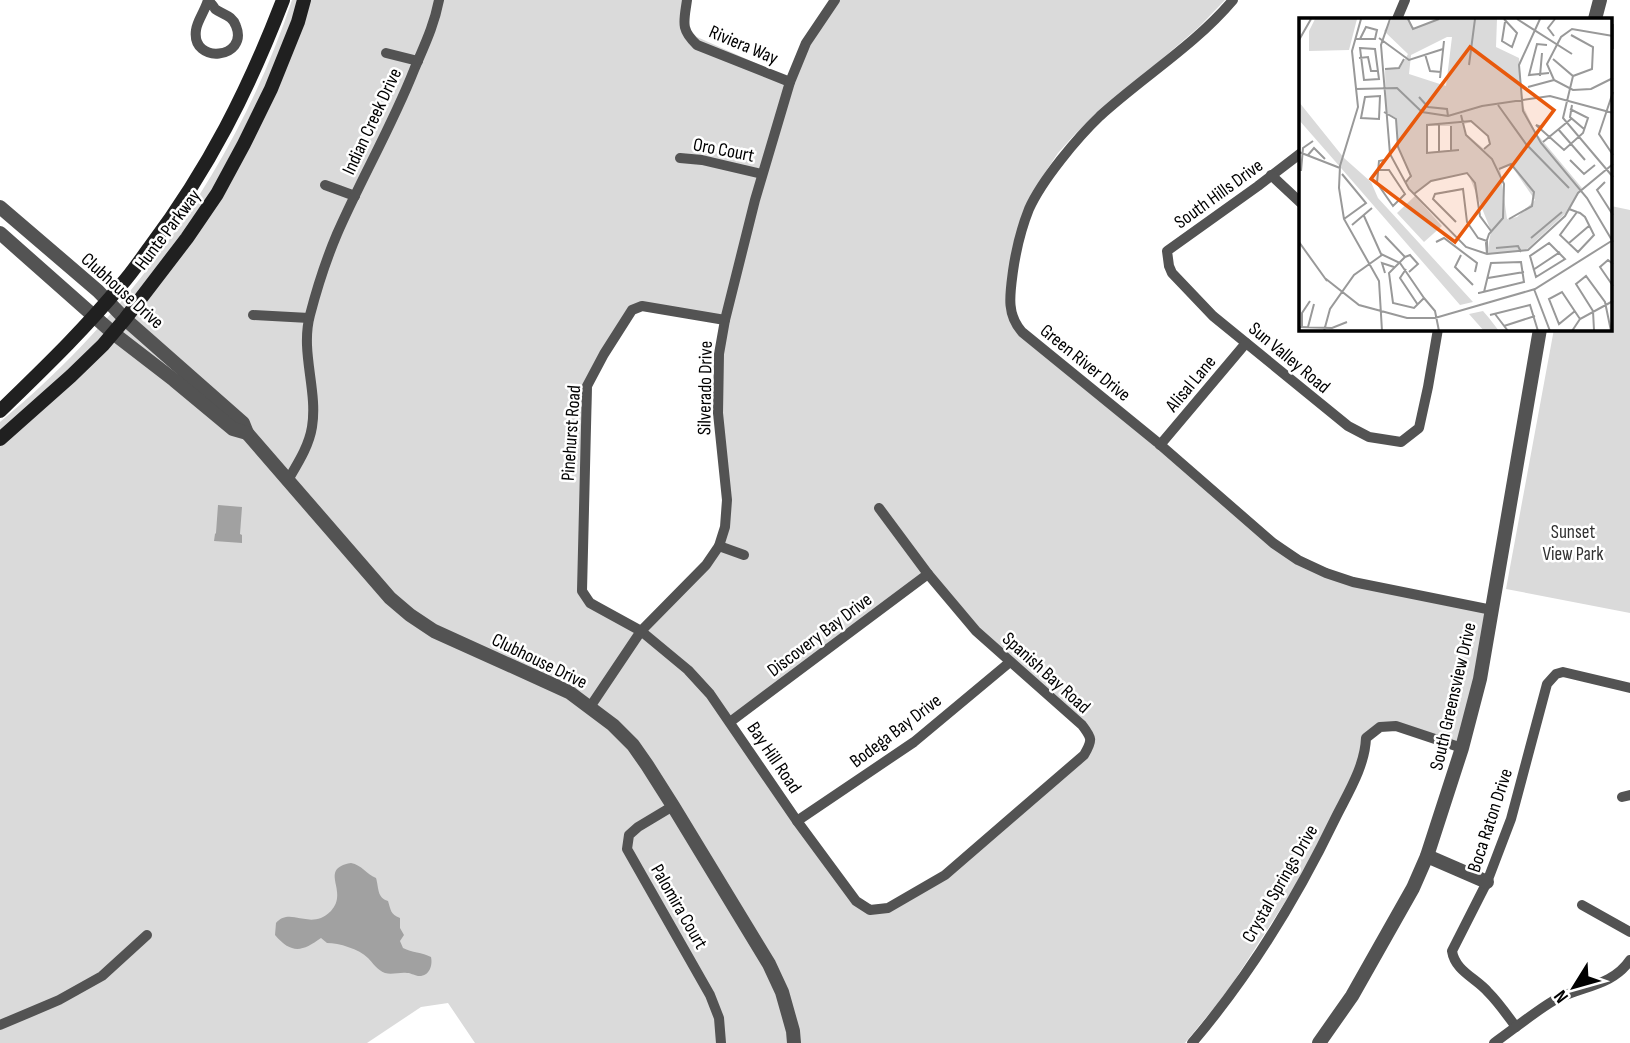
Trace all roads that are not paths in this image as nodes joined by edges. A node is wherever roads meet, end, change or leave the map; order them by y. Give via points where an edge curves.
1 (208, 0) edge
2 (283, 0) edge
3 (304, 0) edge
4 (439, 0) edge
5 (687, 0) edge
6 (835, 0) edge
7 (1233, 0) edge
8 (1405, 0) edge
9 (1600, 0) edge
10 (1396, 18) edge
11 (1595, 18) edge
12 (386, 53) dead end
13 (418, 61) junction
14 (790, 82) junction
15 (1299, 154) edge
16 (680, 158) dead end
17 (762, 174) junction
18 (1271, 175) junction
19 (325, 184) dead end
20 (355, 196) junction
21 (1299, 201) edge
22 (0, 207) edge
23 (0, 233) edge
24 (1169, 266) joint
25 (107, 301) junction
26 (253, 315) dead end
27 (95, 316) junction
28 (309, 318) junction
29 (125, 319) junction
30 (725, 320) junction
31 (1438, 331) edge
32 (1540, 331) edge
33 (113, 333) junction
34 (1246, 343) junction
35 (0, 411) edge
36 (247, 433) junction
37 (0, 439) edge
38 (1160, 445) junction
39 (288, 480) junction
40 (879, 508) dead end
41 (719, 546) junction
42 (744, 555) dead end
43 (928, 575) junction
44 (1492, 610) junction
45 (641, 631) junction
46 (1010, 662) junction
47 (1630, 688) edge
48 (590, 708) junction
49 (730, 722) junction
50 (1462, 748) junction
51 (673, 806) junction
52 (797, 821) junction
53 (1427, 856) junction
54 (1487, 882) junction
55 (1582, 905) dead end
56 (870, 910) joint
57 (1630, 932) edge
58 (147, 935) dead end
59 (1630, 960) edge
60 (0, 1025) edge
61 (1516, 1027) junction
62 (721, 1043) edge
63 (794, 1043) edge
64 (1192, 1043) edge
65 (1319, 1043) edge
66 (1494, 1043) edge

1 - 1 street via 195,35 201,48 220,54 232,48 237,28
2 - 25 main road, Hunte Parkway via 241,101 213,152 177,210
3 - 29 main road, Hunte Parkway via 271,89 217,194
4 - 13 street, Indian Creek Drive
5 - 14 street, Riviera Way via 687,35 697,45
6 - 14 street, Silverado Drive via 806,43
7 - 38 street, Green River Drive via 1082,136 1040,190 1016,249 1010,303 1017,327
8 - 10 street
9 - 11 street
12 - 13 street, Indian Creek Drive
13 - 20 street, Indian Creek Drive
14 - 17 street, Silverado Drive
15 - 18 street, South Hills Drive
16 - 17 street, Oro Court
17 - 30 street, Silverado Drive
18 - 21 street
18 - 24 street, South Hills Drive via 1167,251
19 - 20 street, Indian Creek Drive
20 - 28 street, Indian Creek Drive via 336,236
22 - 25 street, Clubhouse Drive
23 - 27 street, Clubhouse Drive
24 - 34 street, Sun Valley Road via 1202,307
25 - 27 main road, Hunte Parkway
25 - 29 street, Clubhouse Drive
26 - 28 street
27 - 33 street, Clubhouse Drive
27 - 35 main road, Hunte Parkway
28 - 39 street, Indian Creek Drive via 312,427 304,454
29 - 33 main road, Hunte Parkway
29 - 36 street, Clubhouse Drive via 243,423
30 - 41 street, Silverado Drive via 718,413 727,500
30 - 45 street, Pinehurst Road via 642,306 632,310 587,386 582,591 590,603
31 - 34 street, Sun Valley Road via 1419,428 1401,442 1369,436 1348,426
32 - 44 street, South Greensview Drive
33 - 36 street, Clubhouse Drive via 233,429
33 - 37 main road, Hunte Parkway
34 - 38 street, Alisal Lane
36 - 39 street, Clubhouse Drive
38 - 44 street, Green River Drive via 1273,543 1317,569 1353,582
39 - 48 street, Clubhouse Drive via 410,615 434,631 569,692
40 - 43 street, Spanish Bay Road
41 - 42 street
41 - 45 street, Silverado Drive
43 - 46 street, Spanish Bay Road
43 - 49 street, Discovery Bay Drive
44 - 50 street, South Greensview Drive
45 - 48 street, Silverado Drive
45 - 49 street, Bay Hill Road via 688,670
46 - 52 street, Bodega Bay Drive via 914,742
46 - 56 street, Spanish Bay Road via 1082,725 1091,744 1084,755 945,875 888,908
47 - 54 street, Boca Raton Drive via 1563,672 1550,680 1511,819
48 - 51 street, Clubhouse Drive via 632,745
49 - 52 street, Bay Hill Road
50 - 53 street, South Greensview Drive
50 - 64 street, Crystal Springs Drive via 1396,726 1380,727 1366,738 1359,770 1295,898 1235,989
51 - 62 street, Palomira Court via 629,835 627,849 710,995 719,1018
51 - 63 street, Clubhouse Drive via 769,964 782,992
52 - 56 street, Bay Hill Road via 856,901
53 - 54 street
53 - 65 street, South Greensview Drive via 1352,996
54 - 61 street, Boca Raton Drive via 1453,956
55 - 57 street
58 - 60 street via 102,976
59 - 61 street via 1604,983 1556,1000
61 - 66 street

